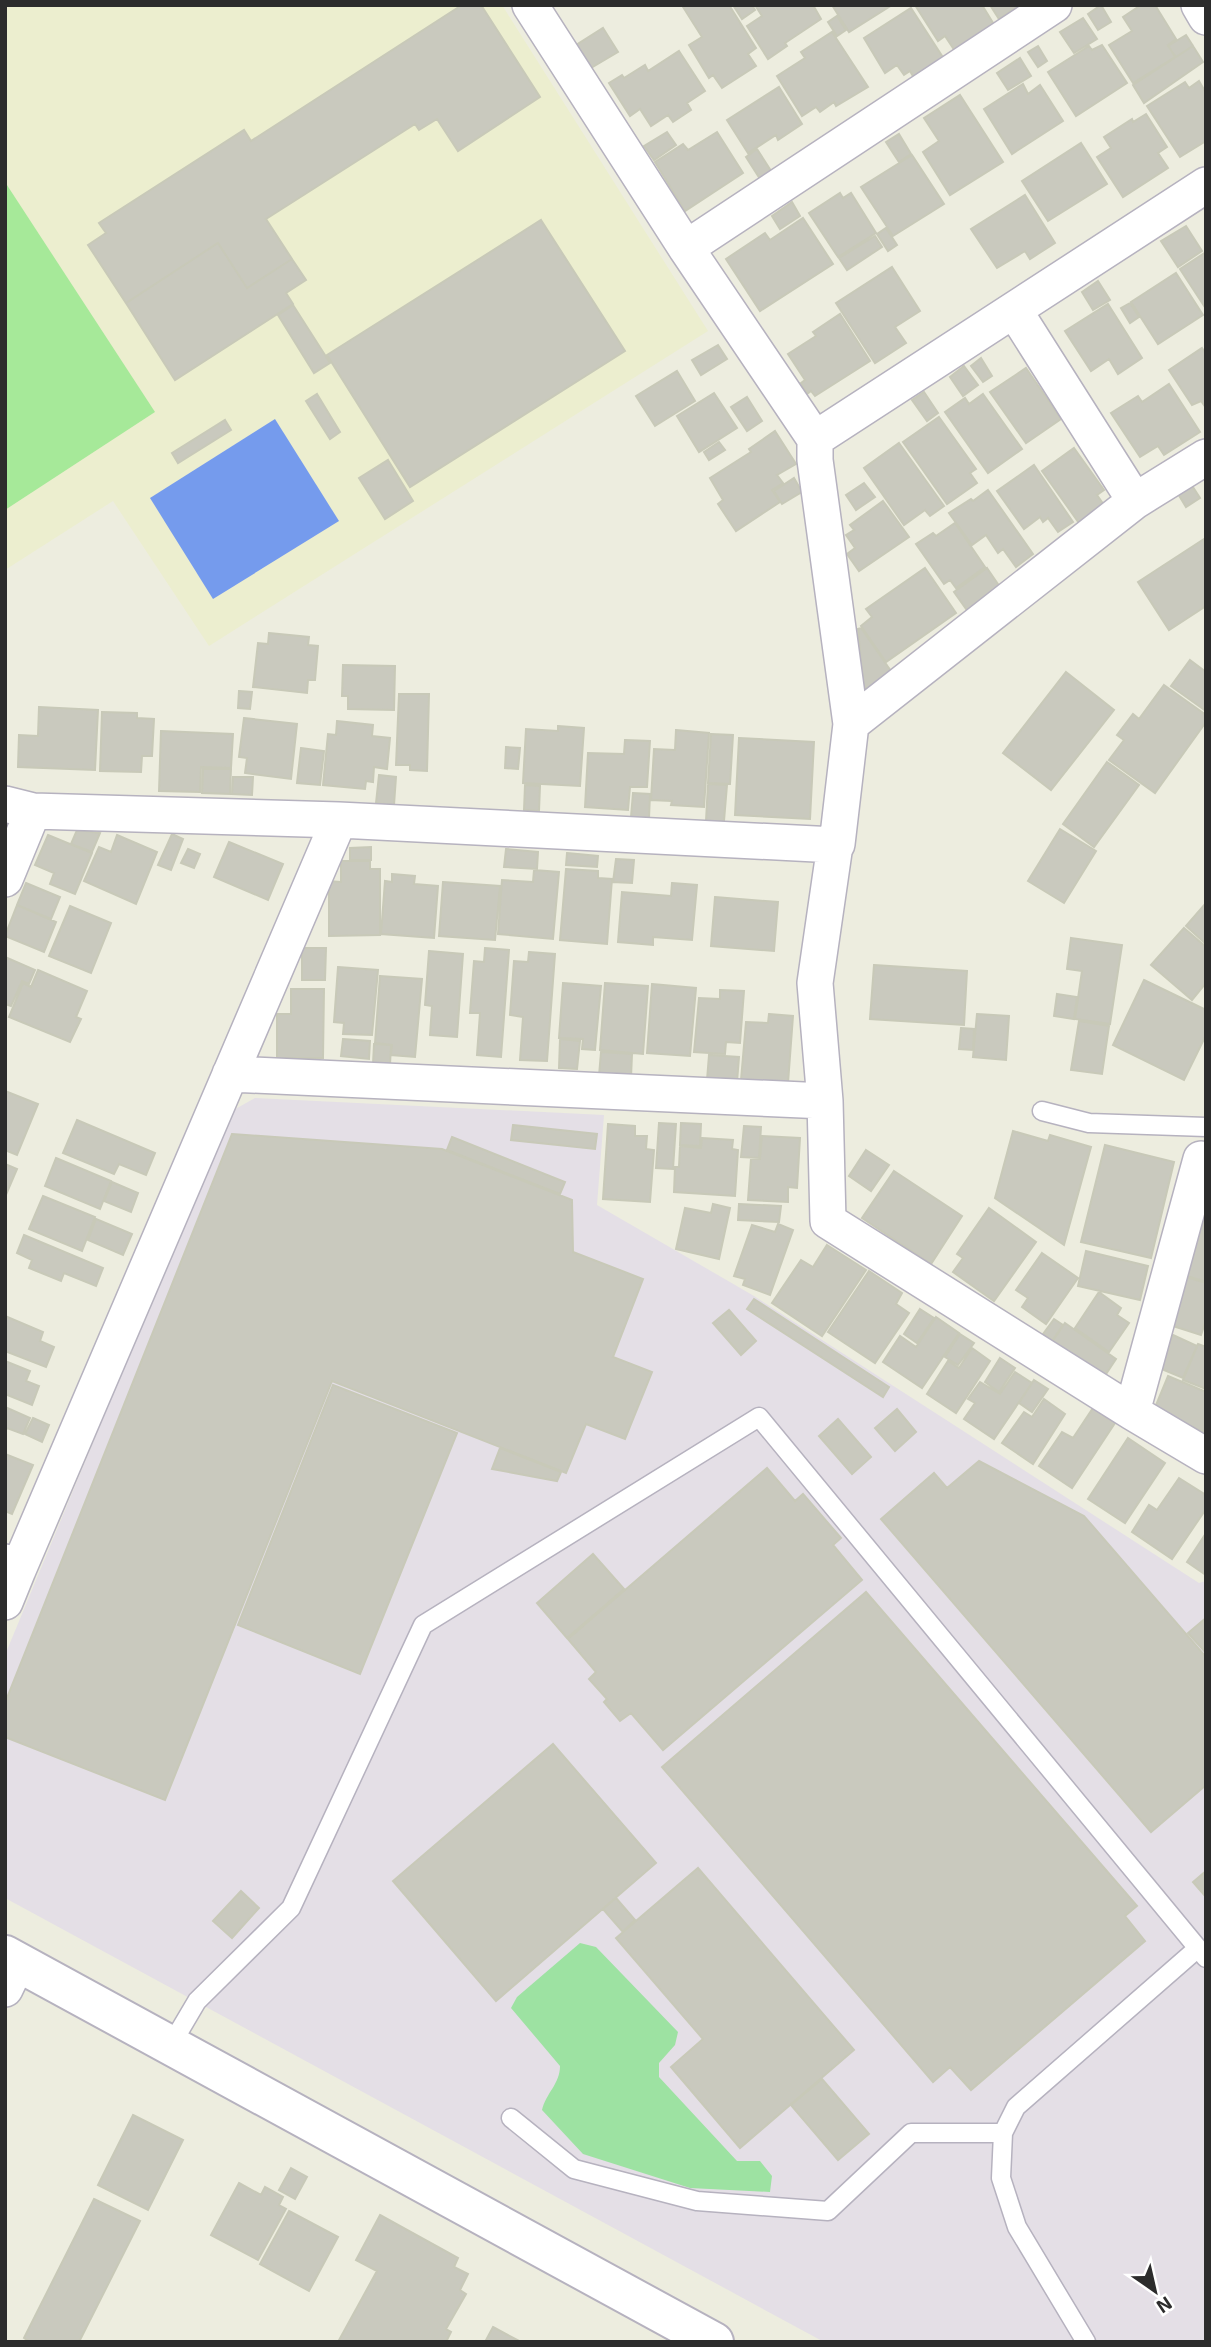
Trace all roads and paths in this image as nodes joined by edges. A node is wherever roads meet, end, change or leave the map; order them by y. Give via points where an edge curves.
1 (530, 5) edge
2 (1054, 5) edge
3 (1199, 5) edge
4 (1206, 17) edge
5 (1206, 185) edge
6 (686, 248) junction
7 (1014, 310) junction
8 (815, 439) junction
9 (1206, 457) edge
10 (1135, 501) junction
11 (850, 724) junction
12 (19, 808) edge
13 (339, 820) junction
14 (835, 845) junction
15 (5, 879) edge
16 (230, 1074) junction
17 (825, 1101) junction
18 (1042, 1111) dead end
19 (1205, 1147) edge
20 (1132, 1412) junction
21 (1206, 1456) edge
22 (12, 1566) edge
23 (5, 1602) edge
24 (1202, 1953) edge
25 (10, 1968) edge
26 (171, 2045) junction
27 (511, 2118) dead end
28 (1003, 2133) junction
29 (714, 2342) edge
30 (1086, 2342) edge

1 - 6 street
2 - 6 street
3 - 4 street
5 - 7 street
6 - 8 street
7 - 8 street
7 - 10 street
8 - 11 street
9 - 10 street
10 - 11 street
11 - 14 street
12 - 13 street
12 - 15 street
13 - 14 street
13 - 16 street
14 - 17 street via 815,983
16 - 17 street
16 - 22 street
17 - 20 street via 828,1221
18 - 19 lane
19 - 20 street
20 - 21 street
22 - 23 street
24 - 26 lane via 759,1417 423,1625 291,1908 197,2001
24 - 28 lane via 1016,2107
25 - 26 street
26 - 29 street
27 - 28 lane via 574,2169 697,2200 828,2211 911,2133
28 - 30 lane via 1001,2178 1017,2227

